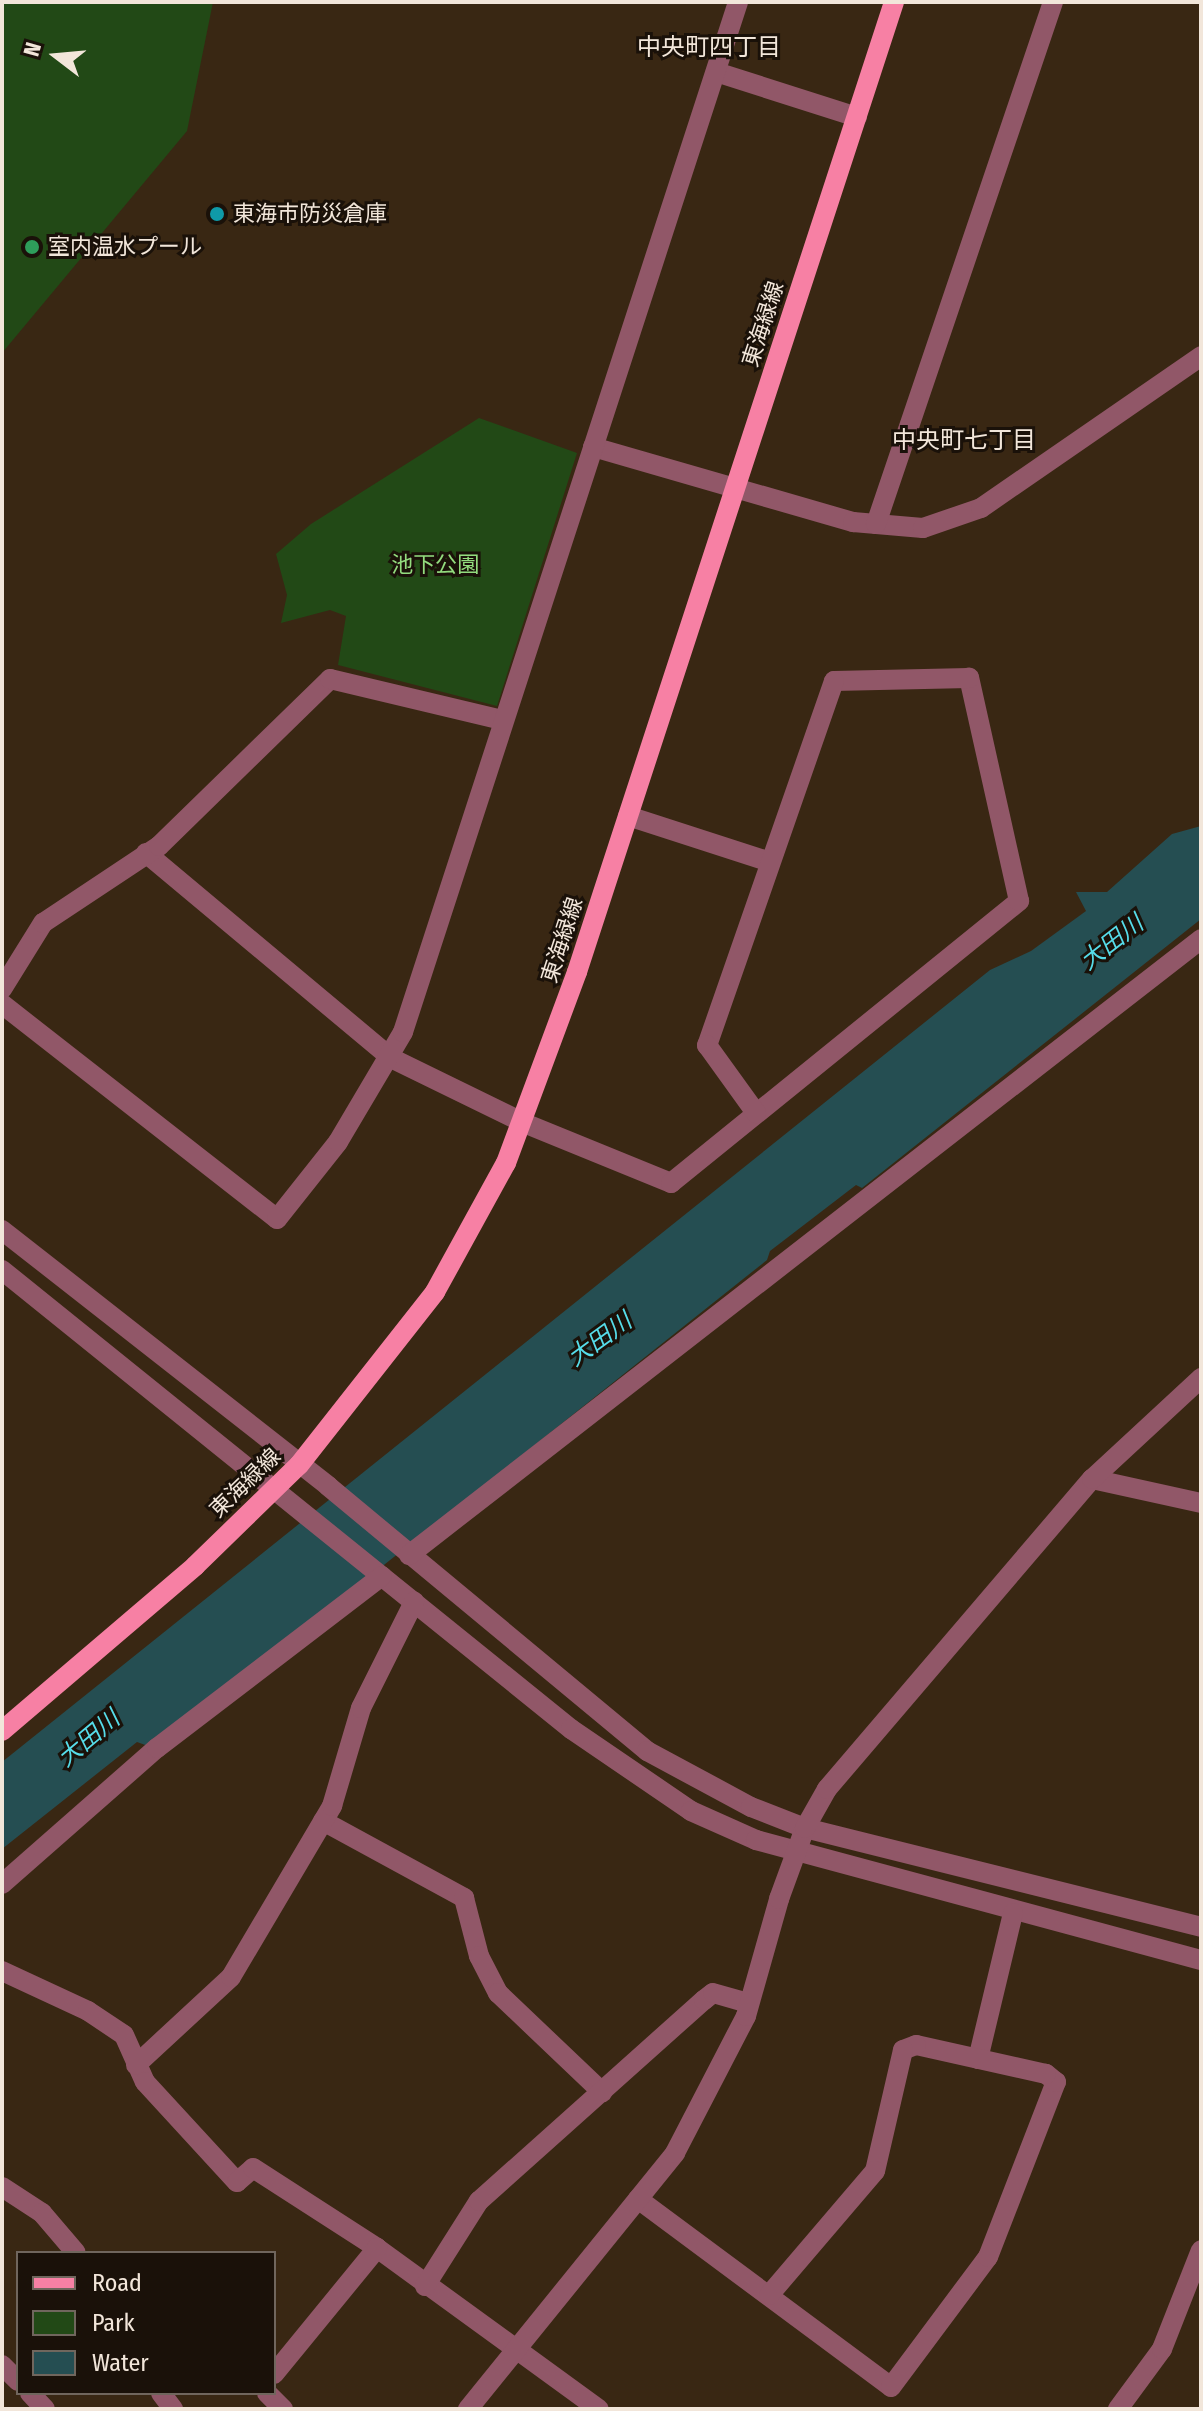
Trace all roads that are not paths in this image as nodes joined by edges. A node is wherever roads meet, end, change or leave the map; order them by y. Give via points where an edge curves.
1 (738, 2) edge
2 (894, 2) edge
3 (1053, 2) edge
4 (716, 72) junction
5 (857, 117) junction
6 (1201, 356) edge
7 (593, 447) junction
8 (735, 487) junction
9 (876, 524) junction
10 (502, 720) junction
11 (628, 816) junction
12 (146, 853) junction
13 (770, 862) junction
14 (1201, 939) edge
15 (2, 989) edge
16 (2, 1004) edge
17 (391, 1058) junction
18 (756, 1113) junction
19 (524, 1123) junction
20 (2, 1230) edge
21 (2, 1270) edge
22 (1201, 1378) edge
23 (299, 1465) junction
24 (1092, 1479) junction
25 (274, 1489) junction
26 (1201, 1503) edge
27 (405, 1552) junction
28 (378, 1573) junction
29 (414, 1602) junction
30 (2, 1731) edge
31 (323, 1821) junction
32 (805, 1828) junction
33 (796, 1851) junction
34 (2, 1884) edge
35 (1013, 1913) junction
36 (1201, 1927) edge
37 (1201, 1960) edge
38 (2, 1971) edge
39 (749, 2003) junction
40 (978, 2059) junction
41 (136, 2065) junction
42 (602, 2092) junction
43 (2, 2187) edge
44 (638, 2199) junction
45 (377, 2248) junction
46 (1201, 2250) edge
47 (74, 2251) edge
48 (425, 2286) junction
49 (769, 2295) junction
50 (517, 2351) junction
51 (276, 2372) edge
52 (468, 2409) edge
53 (599, 2409) edge
54 (1118, 2409) edge

1 - 4 street
2 - 5 main road, 東海緑線
3 - 9 street
4 - 5 street
4 - 7 street
5 - 8 main road, 東海緑線
6 - 9 street via 981,508 923,528
7 - 8 street
7 - 10 street
8 - 9 street
8 - 11 main road, 東海緑線
10 - 12 street via 330,679
10 - 17 street
11 - 13 street
11 - 19 main road, 東海緑線
12 - 15 street via 43,923
12 - 17 street
13 - 18 street via 707,1045
13 - 18 street via 834,681 969,678 1019,901
14 - 27 street
16 - 17 street via 277,1219 338,1142
17 - 19 street
18 - 19 street via 671,1183
19 - 23 main road, 東海緑線 via 435,1292
20 - 23 street
21 - 25 street
22 - 24 street
23 - 25 main road, 東海緑線
23 - 27 street
24 - 26 street
24 - 32 street via 827,1789
25 - 28 street
25 - 30 main road, 東海緑線 via 184,1576
27 - 32 street via 647,1751 751,1807
28 - 29 street
28 - 34 street via 157,1748
29 - 31 street via 361,1708
29 - 33 street via 571,1729 691,1811
31 - 41 street via 231,1977
31 - 42 street via 464,1898 479,1956 498,1993
32 - 33 street
32 - 36 street
33 - 35 street
33 - 39 street
35 - 37 street
35 - 40 street
38 - 41 street via 88,2011 124,2035
39 - 42 street via 713,1993
39 - 44 street via 675,2153
40 - 49 street via 910,2045 903,2050 875,2171
40 - 49 street via 1046,2074 1056,2082 1054,2091 988,2257 891,2387
41 - 45 street via 145,2082 237,2182 253,2168
42 - 48 street via 479,2201
43 - 47 street via 42,2213
44 - 49 street
44 - 50 street
45 - 48 street
45 - 51 street
46 - 54 street via 1162,2349
48 - 50 street
50 - 52 street
50 - 53 street

